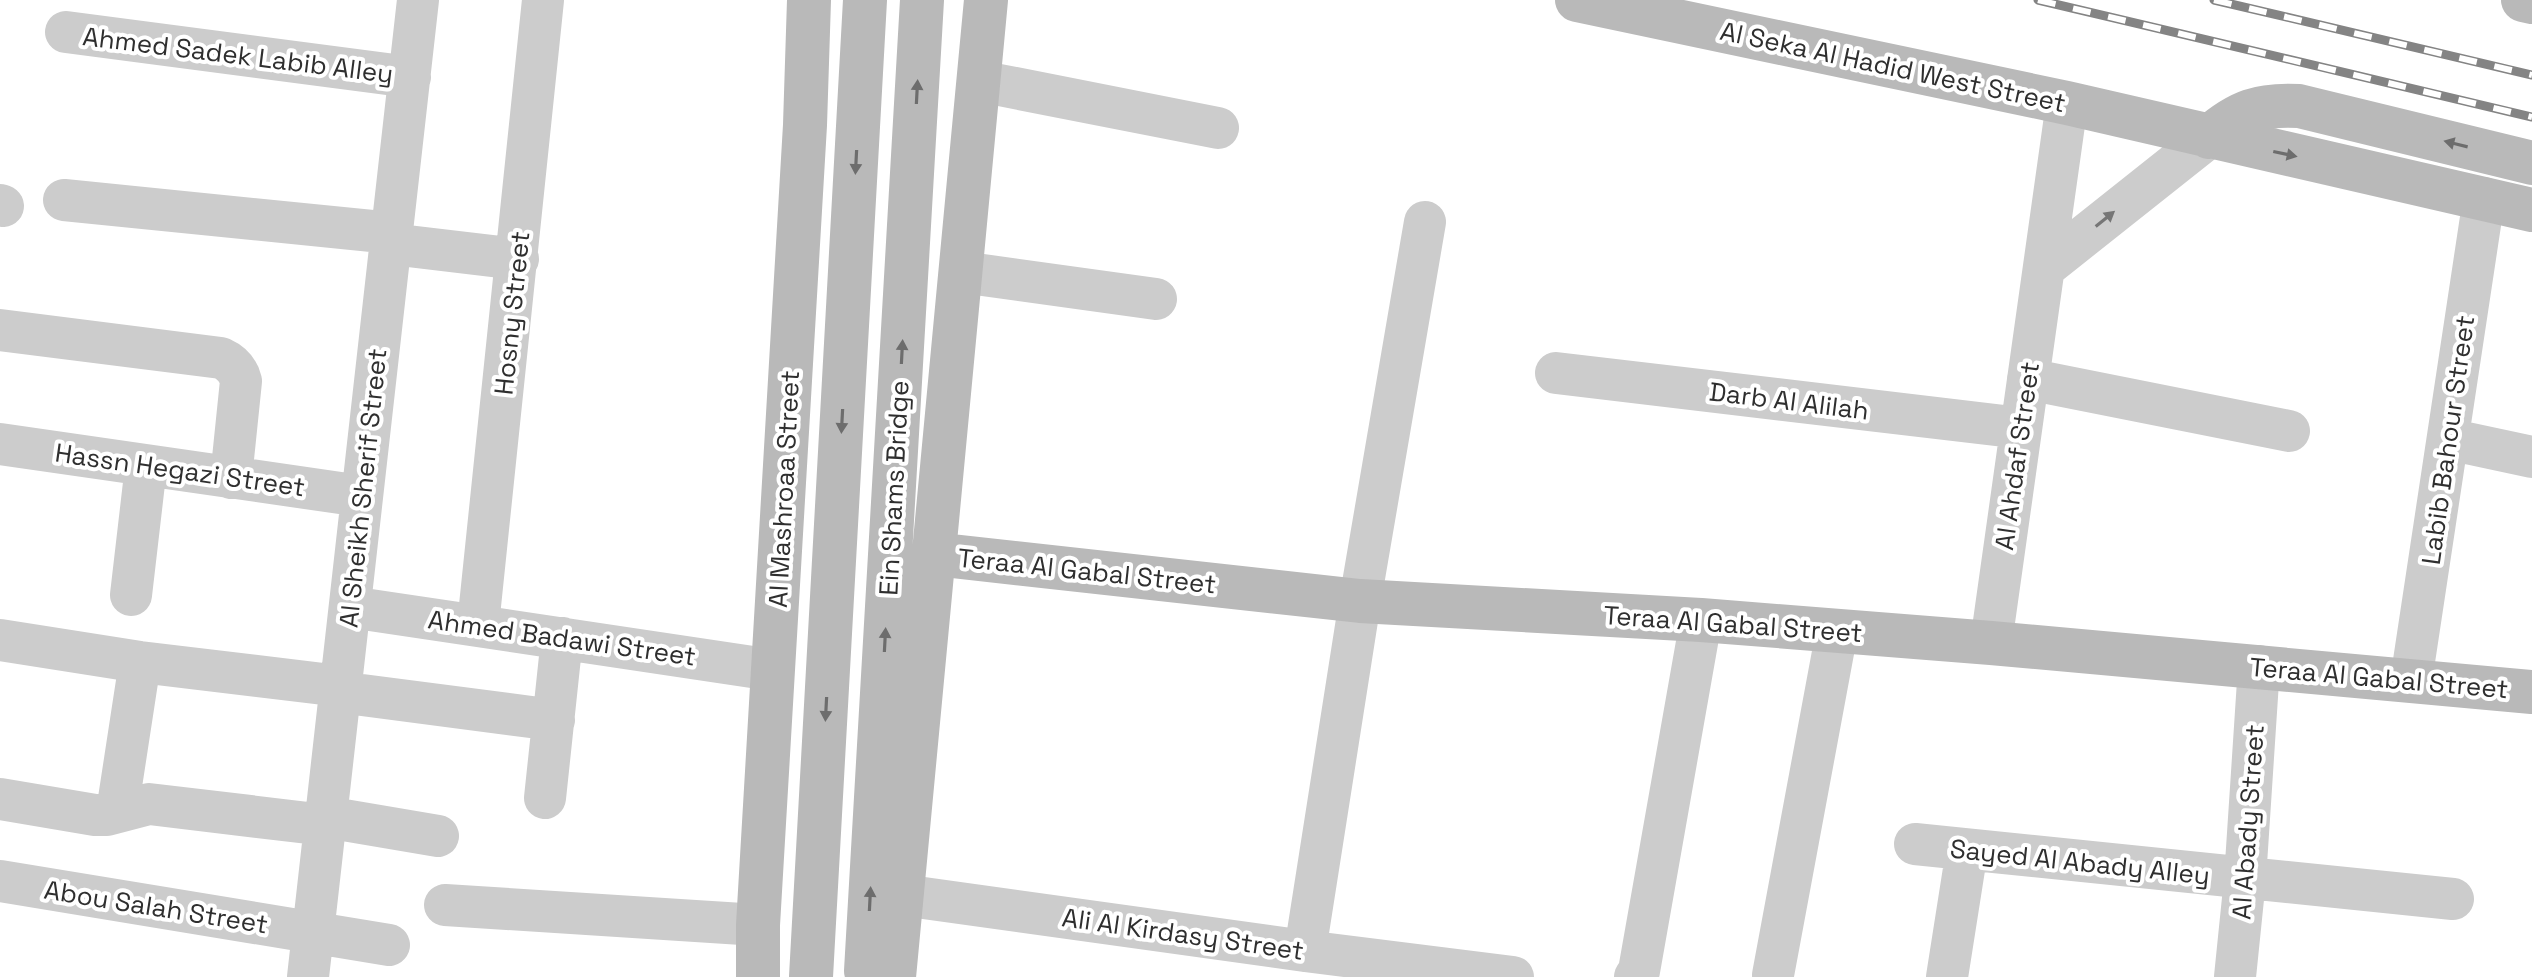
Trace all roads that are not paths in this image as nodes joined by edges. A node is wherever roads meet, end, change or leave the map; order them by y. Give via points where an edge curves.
1 (418, 0) edge
2 (543, 0) edge
3 (809, 0) edge
4 (865, 0) edge
5 (922, 0) edge
6 (986, 0) edge
7 (1577, 0) edge
8 (2523, 0) edge
9 (2532, 2) edge
10 (66, 32) dead end
11 (410, 77) junction
12 (979, 81) junction
13 (2067, 103) junction
14 (1218, 128) dead end
15 (2209, 137) junction
16 (2532, 163) edge
17 (2484, 198) junction
18 (64, 200) dead end
19 (2532, 210) edge
20 (1425, 222) dead end
21 (392, 239) junction
22 (518, 259) junction
23 (2044, 268) junction
24 (961, 272) junction
25 (1156, 299) dead end
26 (0, 330) edge
27 (1556, 373) dead end
28 (2028, 379) junction
29 (2021, 428) junction
30 (2289, 431) dead end
31 (2448, 439) junction
32 (0, 444) edge
33 (2532, 457) edge
34 (146, 466) junction
35 (231, 478) junction
36 (361, 496) junction
37 (934, 554) junction
38 (131, 595) dead end
39 (1360, 601) junction
40 (350, 607) junction
41 (1701, 620) junction
42 (478, 625) junction
43 (1837, 631) junction
44 (562, 638) junction
45 (0, 640) edge
46 (1991, 643) junction
47 (140, 662) junction
48 (2259, 666) junction
49 (773, 670) junction
50 (2411, 681) junction
51 (340, 689) junction
52 (2532, 692) edge
53 (554, 720) junction
54 (545, 798) dead end
55 (0, 799) edge
56 (117, 812) junction
57 (326, 821) junction
58 (438, 836) dead end
59 (1915, 844) dead end
60 (1967, 850) junction
61 (2245, 879) junction
62 (0, 881) edge
63 (902, 895) junction
64 (2453, 899) dead end
65 (445, 905) dead end
66 (758, 925) junction
67 (313, 933) junction
68 (389, 945) dead end
69 (1305, 951) junction
70 (812, 972) edge
71 (1773, 975) dead end
72 (308, 977) edge
73 (758, 977) edge
74 (866, 977) edge
75 (894, 977) edge
76 (1513, 977) edge
77 (1635, 977) edge
78 (1947, 977) edge
79 (2235, 977) edge

1 - 11 street, Al Sheikh Sherif Street
2 - 22 street, Hosny Street
3 - 49 street, Al Mashroaa Street
4 -> 70 street
74 -> 5 street, Ein Shams Bridge
6 - 12 street
7 - 13 street, Al Seka Al Hadid West Street
8 - 9 street
10 - 11 street, Ahmed Sadek Labib Alley
11 - 21 street, Al Sheikh Sherif Street
12 - 14 street
12 - 24 street
13 - 15 street, Al Seka Al Hadid West Street
13 - 23 street, Al Ahdaf Street
16 -> 15 street via 2299,106 2250,110
15 -> 17 street, Al Seka Al Hadid West Street
23 -> 15 street
17 - 19 street, Al Seka Al Hadid West Street
17 - 31 street, Labib Bahour Street
18 - 21 street
20 - 39 street
21 - 22 street
21 - 36 street, Al Sheikh Sherif Street
22 - 42 street, Hosny Street
23 - 28 street, Al Ahdaf Street
24 - 25 street
24 - 37 street
26 - 35 street via 228,361 241,381
27 - 29 street, Darb Al Alilah
28 - 29 street, Al Ahdaf Street
28 - 30 street
29 - 46 street, Al Ahdaf Street
31 - 33 street
31 - 50 street, Labib Bahour Street
32 - 34 street, Hassn Hegazi Street
34 - 35 street, Hassn Hegazi Street
34 - 38 street
35 - 36 street, Hassn Hegazi Street
36 - 40 street, Al Sheikh Sherif Street
37 - 39 street, Teraa Al Gabal Street
37 - 63 street
39 - 41 street, Teraa Al Gabal Street
39 - 69 street
40 - 42 street, Ahmed Badawi Street
40 - 51 street, Al Sheikh Sherif Street
41 - 43 street, Teraa Al Gabal Street
41 - 77 street
42 - 44 street, Ahmed Badawi Street
43 - 46 street, Teraa Al Gabal Street
43 - 71 street
44 - 49 street, Ahmed Badawi Street
44 - 53 street
45 - 47 street
46 - 48 street, Teraa Al Gabal Street
47 - 51 street
47 - 56 street
48 - 50 street, Teraa Al Gabal Street
48 - 61 street, Al Abady Street
49 - 66 street, Al Mashroaa Street
50 - 52 street, Teraa Al Gabal Street
51 - 53 street
51 - 57 street, Al Sheikh Sherif Street
53 - 54 street
55 - 56 street via 95,815
56 - 57 street via 149,804
57 - 58 street
57 - 67 street, Al Sheikh Sherif Street
59 - 60 street, Sayed Al Abady Alley
60 - 61 street, Sayed Al Abady Alley
60 - 78 street
61 - 64 street, Sayed Al Abady Alley
61 - 79 street, Al Abady Street
62 - 67 street, Abou Salah Street
63 - 69 street, Ali Al Kirdasy Street
63 - 75 street
65 - 66 street
66 - 73 street, Al Mashroaa Street
67 - 68 street, Abou Salah Street
67 - 72 street, Al Sheikh Sherif Street
69 - 76 street, Ali Al Kirdasy Street

